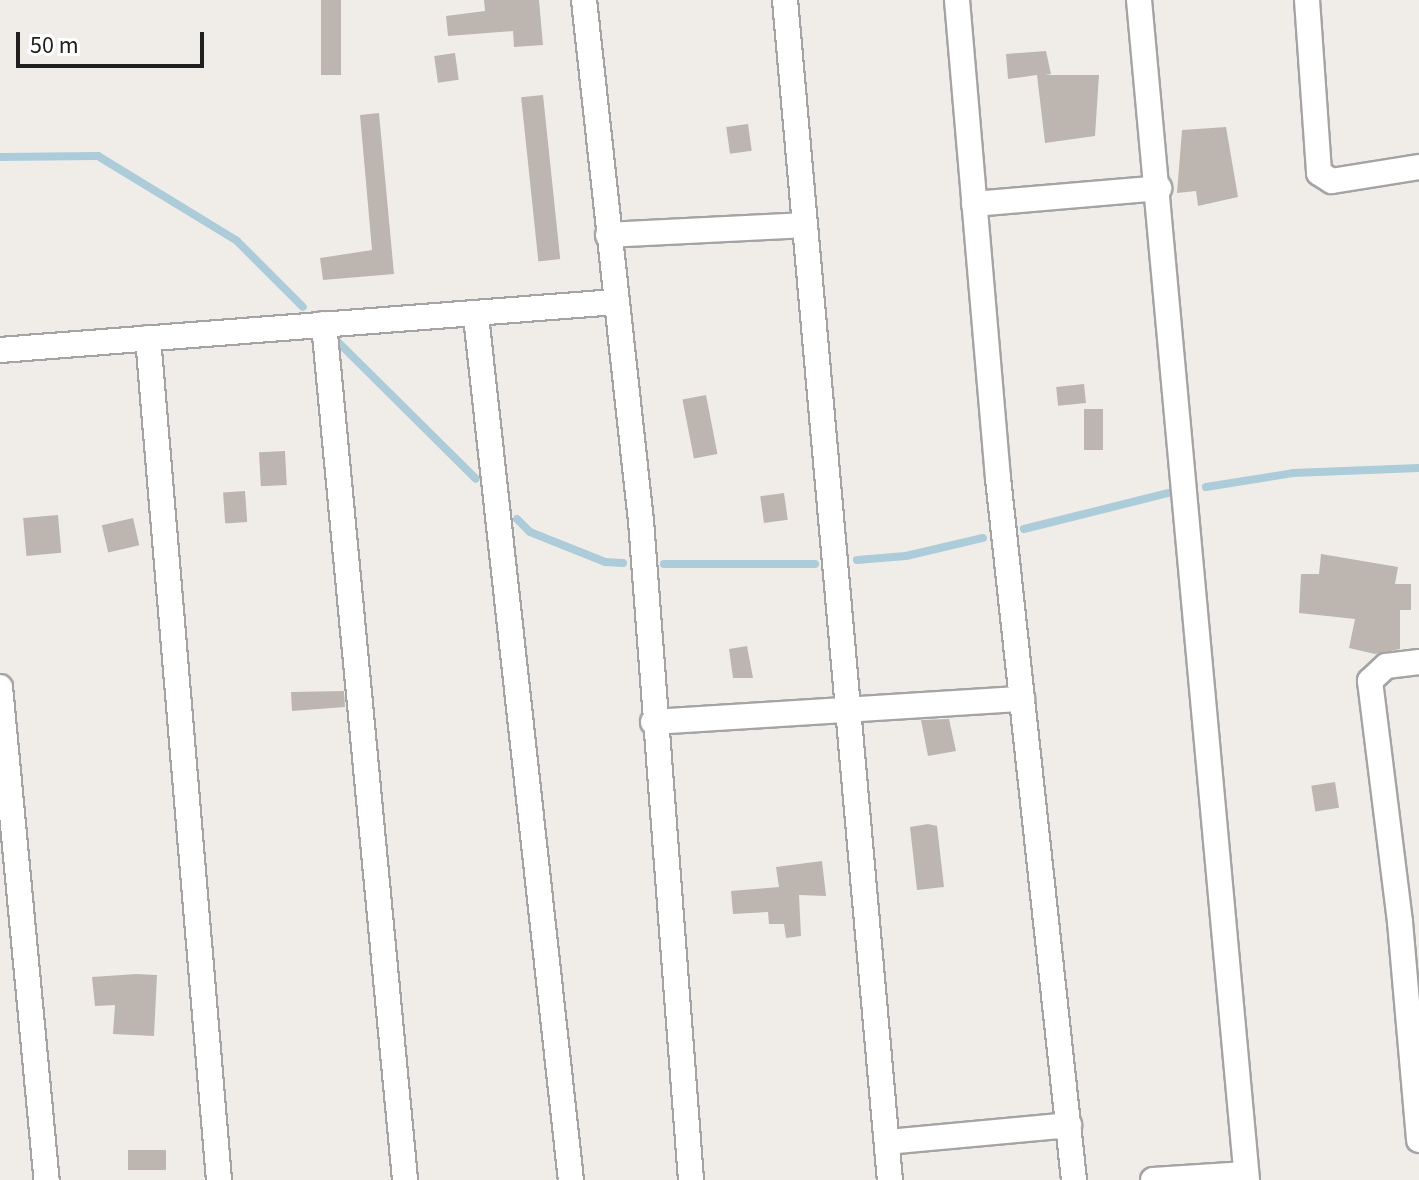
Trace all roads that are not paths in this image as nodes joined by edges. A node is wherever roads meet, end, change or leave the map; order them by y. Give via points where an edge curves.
1 (584, 0) edge
2 (785, 0) edge
3 (957, 0) edge
4 (1139, 0) edge
5 (1307, 0) edge
6 (1419, 167) edge
7 (1159, 188) junction
8 (974, 204) junction
9 (805, 225) junction
10 (608, 235) junction
11 (615, 302) junction
12 (476, 316) junction
13 (324, 324) junction
14 (148, 338) junction
15 (0, 350) edge
16 (1419, 662) edge
17 (0, 687) edge
18 (1022, 699) junction
19 (849, 712) junction
20 (653, 722) junction
21 (1069, 1125) junction
22 (1419, 1140) edge
23 (887, 1142) junction
24 (1246, 1177) edge
25 (47, 1180) edge
26 (219, 1180) edge
27 (405, 1180) edge
28 (571, 1180) edge
29 (691, 1180) edge
30 (890, 1180) edge
31 (1074, 1180) edge
32 (1153, 1180) edge

1 - 10 street
2 - 9 street
3 - 8 street
4 - 7 street
5 - 6 street via 1319,173 1332,181
7 - 8 street
7 - 24 street
8 - 18 street
9 - 10 street
9 - 19 street
10 - 11 street
11 - 12 street
11 - 20 street via 641,521
12 - 13 street
12 - 28 street
13 - 14 street
13 - 27 street
14 - 15 street
14 - 26 street
16 - 22 street via 1386,666 1370,681
17 - 25 street
18 - 19 street
18 - 21 street
19 - 20 street
19 - 23 street
20 - 29 street
21 - 23 street
21 - 31 street
23 - 30 street
24 - 32 street

